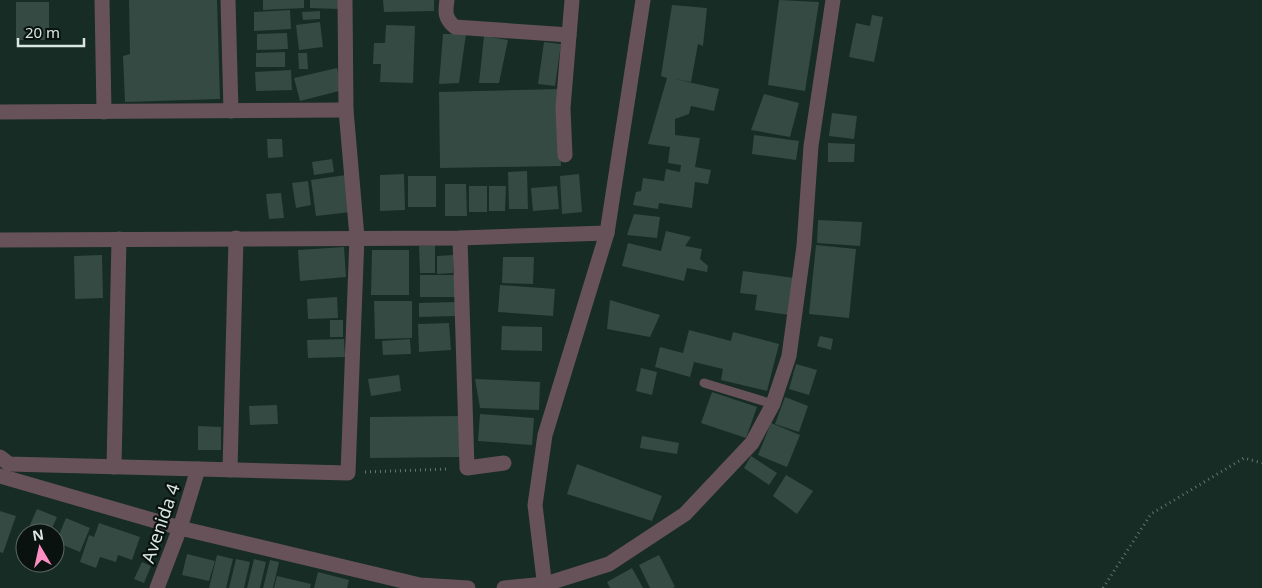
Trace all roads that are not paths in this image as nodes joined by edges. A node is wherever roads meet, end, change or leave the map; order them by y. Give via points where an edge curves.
1 (102, 0) edge
2 (228, 0) edge
3 (346, 0) edge
4 (447, 0) edge
5 (572, 0) edge
6 (643, 0) edge
7 (833, 0) edge
8 (569, 34) junction
9 (346, 110) junction
10 (231, 111) junction
11 (0, 112) edge
12 (104, 112) junction
13 (565, 155) dead end
14 (607, 233) junction
15 (357, 237) junction
16 (236, 238) junction
17 (460, 238) junction
18 (119, 239) junction
19 (0, 240) edge
20 (704, 383) dead end
21 (773, 404) junction
22 (0, 458) edge
23 (504, 463) dead end
24 (114, 467) junction
25 (198, 469) junction
26 (230, 470) junction
27 (0, 476) edge
28 (180, 528) junction
29 (546, 586) edge
30 (157, 588) edge
31 (468, 588) edge
32 (504, 588) edge

1 - 12 street
2 - 10 street
3 - 9 street
4 - 8 street via 448,21 455,26
5 - 8 street
6 - 14 street
7 - 21 street via 811,146 804,246 789,356
8 - 13 street via 563,108
9 - 10 street
9 - 15 street
10 - 12 street
11 - 12 street
14 - 17 street
14 - 29 street via 545,435 535,504
15 - 16 street
15 - 17 street
15 - 26 street via 348,473
16 - 18 street
16 - 26 street
17 - 23 street via 467,468
18 - 19 street
18 - 24 street
20 - 21 lane
21 - 29 street via 752,443 685,514 609,564
22 - 24 street via 9,464
24 - 25 street
25 - 26 street
25 - 28 street, Avenida 4
27 - 28 street
28 - 30 street, Avenida 4
28 - 31 street via 420,585
29 - 32 street

